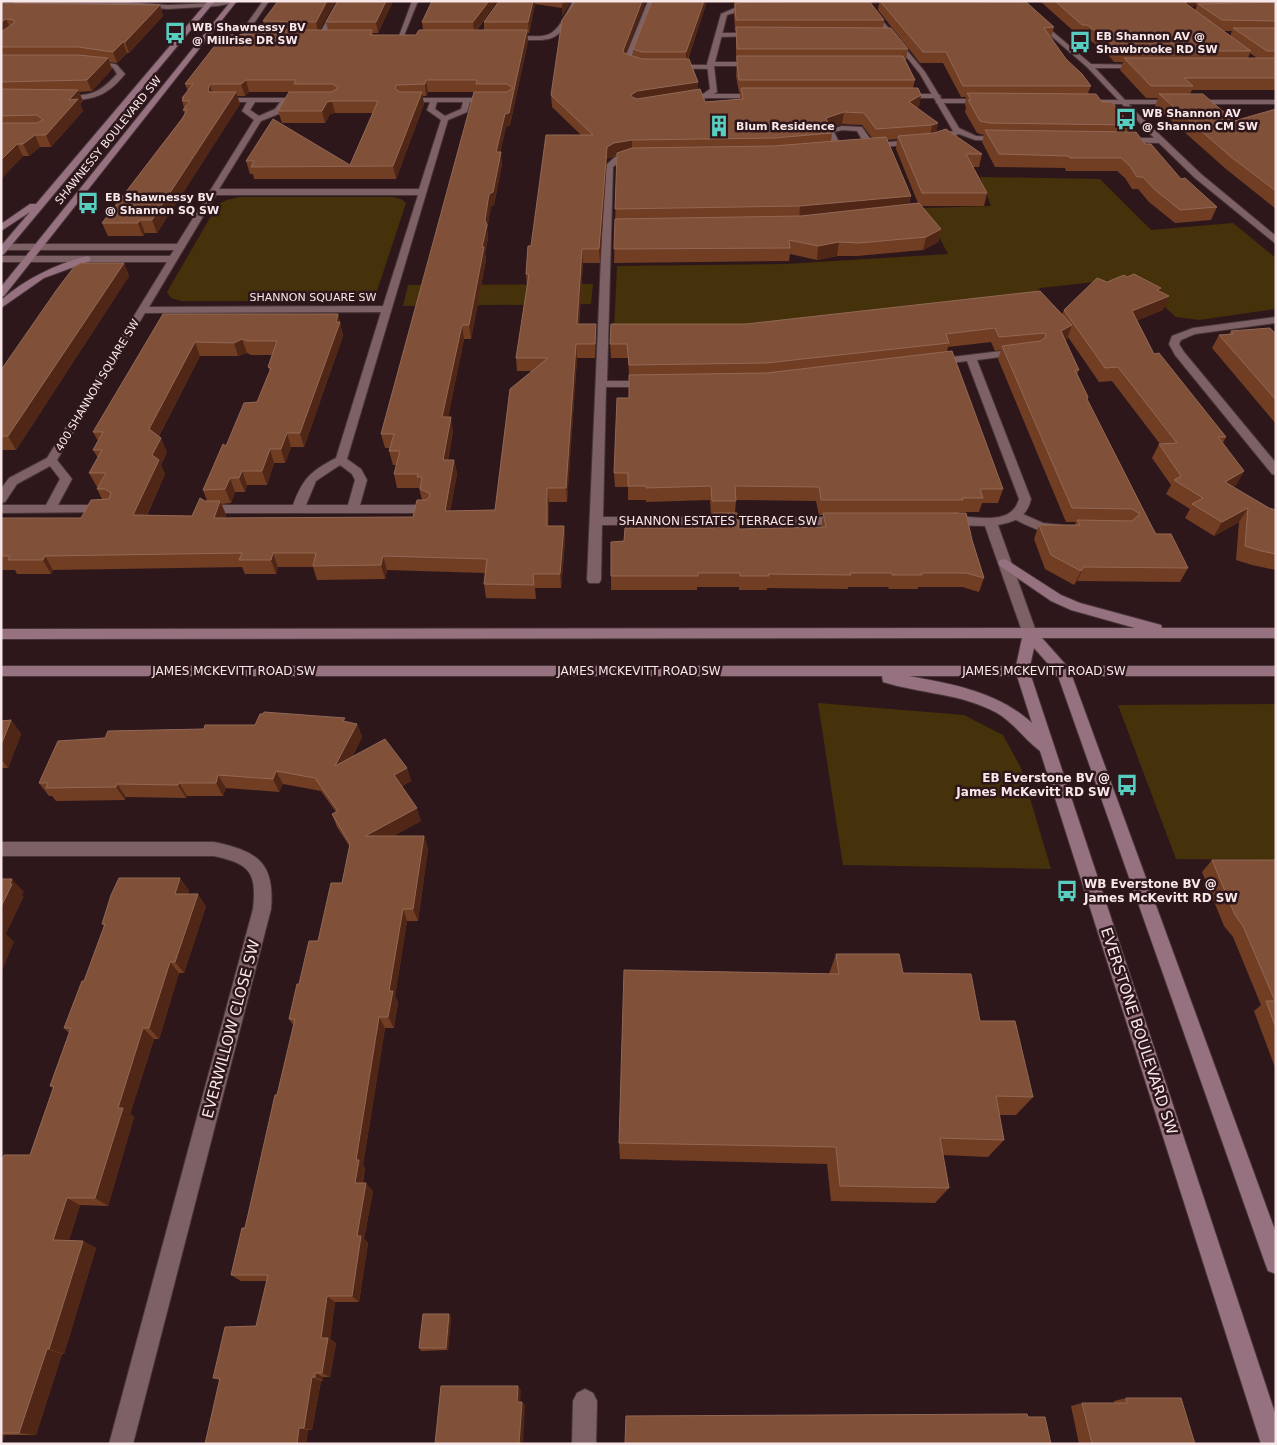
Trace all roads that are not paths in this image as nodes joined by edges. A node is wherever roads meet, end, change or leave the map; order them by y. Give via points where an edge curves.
1 (125, 1) edge
2 (219, 1) edge
3 (266, 1) edge
4 (341, 1) edge
5 (415, 1) edge
6 (576, 1) edge
7 (651, 1) edge
8 (1018, 1) edge
9 (50, 2) edge
10 (234, 2) edge
11 (1, 3) edge
12 (103, 3) junction
13 (210, 4) edge
14 (882, 7) edge
15 (761, 9) edge
16 (718, 35) junction
17 (766, 35) edge
18 (882, 35) edge
19 (892, 35) junction
20 (273, 37) edge
21 (310, 38) edge
22 (320, 38) junction
23 (330, 38) edge
24 (390, 38) edge
25 (400, 38) junction
26 (409, 38) edge
27 (497, 38) edge
28 (82, 62) edge
29 (759, 64) edge
30 (907, 64) edge
31 (916, 64) junction
32 (710, 65) junction
33 (1089, 66) junction
34 (1146, 66) edge
35 (652, 67) edge
36 (662, 67) edge
37 (705, 96) junction
38 (772, 96) edge
39 (889, 96) edge
40 (55, 97) edge
41 (938, 99) junction
42 (216, 100) edge
43 (252, 100) junction
44 (285, 100) junction
45 (310, 100) edge
46 (403, 100) edge
47 (434, 100) junction
48 (467, 100) junction
49 (500, 100) edge
50 (997, 101) edge
51 (671, 102) edge
52 (1084, 102) edge
53 (1122, 102) junction
54 (1276, 102) edge
55 (258, 119) junction
56 (445, 119) junction
57 (958, 132) junction
58 (1015, 139) edge
59 (1112, 140) edge
60 (1161, 141) junction
61 (838, 148) edge
62 (641, 156) edge
63 (62, 180) junction
64 (214, 192) junction
65 (422, 192) junction
66 (1, 228) edge
67 (1276, 241) edge
68 (38, 247) junction
69 (180, 247) junction
70 (3, 249) edge
71 (1, 259) edge
72 (28, 259) junction
73 (87, 259) junction
74 (173, 259) junction
75 (1, 294) edge
76 (1, 305) edge
77 (387, 309) junction
78 (142, 310) junction
79 (1276, 320) edge
80 (1026, 352) edge
81 (970, 358) junction
82 (924, 364) edge
83 (602, 384) junction
84 (660, 384) edge
85 (51, 460) junction
86 (341, 460) junction
87 (1276, 470) edge
88 (1, 499) edge
89 (1, 509) edge
90 (50, 509) junction
91 (111, 509) edge
92 (211, 509) edge
93 (298, 509) junction
94 (353, 509) junction
95 (425, 509) edge
96 (1016, 515) junction
97 (596, 521) junction
98 (852, 521) edge
99 (931, 521) edge
100 (990, 521) junction
101 (1068, 528) edge
102 (1005, 563) junction
103 (594, 580) dead end
104 (1276, 633) edge
105 (1, 634) edge
106 (1030, 634) junction
107 (1176, 634) junction
108 (1, 671) edge
109 (854, 671) junction
110 (1022, 671) junction
111 (1063, 671) junction
112 (1276, 671) edge
113 (1047, 749) junction
114 (1, 849) edge
115 (1276, 1263) edge
116 (585, 1401) dead end
117 (121, 1444) edge
118 (584, 1444) edge
119 (1273, 1444) edge

1 - 12 street
2 - 10 street
3 - 20 street via 244,32 249,36
4 - 22 street
5 - 25 street
6 - 27 street via 555,34 536,38
7 - 35 street via 627,60 632,65
8 - 33 street
9 - 11 street
9 - 12 street
10 - 13 street
10 - 68 main road, SHAWNESSY BOULEVARD SW
12 - 13 street via 126,6
13 - 63 main road, SHAWNESSY BOULEVARD SW
14 - 19 street via 866,8
15 - 16 street via 726,12
16 - 17 street
16 - 32 street
18 - 19 street
19 - 31 street
21 - 22 street
22 - 23 street
24 - 25 street
25 - 26 street
28 - 40 street via 115,66 121,74 102,94 85,98
29 - 32 street
30 - 31 street
31 - 41 street
32 - 36 street
32 - 37 street via 714,90
33 - 34 street
33 - 53 street
37 - 38 street
37 - 51 street
39 - 41 street
41 - 50 street
41 - 57 street via 952,127
42 - 43 street
43 - 44 street
43 - 55 street via 246,111
44 - 45 street
44 - 55 street via 278,111
46 - 47 street
47 - 48 street
47 - 56 street via 431,110
48 - 49 street
48 - 56 street via 464,110
52 - 53 street
53 - 54 street
53 - 60 street
55 - 64 street
56 - 65 street, SHANNON SQUARE SW
57 - 58 street via 976,138
57 - 61 street via 889,149 867,146 859,129 842,128 830,131
59 - 60 street
60 - 67 street
62 - 83 street via 618,159 609,166 612,227
63 - 66 main road via 22,215
63 - 70 main road, SHAWNESSY BOULEVARD SW
64 - 65 street
64 - 69 street
65 - 77 street, SHANNON SQUARE SW
68 - 69 street
68 - 70 street
68 - 72 main road, SHAWNESSY BOULEVARD SW
69 - 74 street
71 - 72 street
72 - 73 street
72 - 75 main road, SHAWNESSY BOULEVARD SW
73 - 74 street
73 - 76 main road via 36,277
74 - 78 street
77 - 78 street, SHANNON SQUARE SW
77 - 86 street
78 - 85 street, 400 SHANNON SQUARE SW
79 - 87 street via 1193,331 1176,338 1174,344
80 - 81 street
81 - 82 street
81 - 96 street via 1025,499 1022,511
83 - 84 street
83 - 97 street
85 - 88 street, 400 SHANNON SQUARE SW via 13,480
85 - 90 street, 400 SHANNON SQUARE SW via 66,479
86 - 93 street via 308,481
86 - 94 street via 361,480
89 - 90 street
90 - 91 street
92 - 93 street
93 - 94 street
94 - 95 street
96 - 100 street
96 - 101 street via 1041,527
97 - 98 street, SHANNON ESTATES TERRACE SW
97 - 103 street
99 - 100 street
100 - 102 street
102 - 106 street
102 - 107 main road via 1056,598 1076,607
104 - 107 main road
105 - 106 main road
106 - 107 main road
106 - 110 main road, EVERSTONE BOULEVARD SW
106 - 111 main road
108 - 109 main road, JAMES MCKEVITT ROAD SW
109 - 110 main road, JAMES MCKEVITT ROAD SW
109 - 113 main road via 994,705 1023,724
110 - 111 main road, JAMES MCKEVITT ROAD SW
110 - 113 main road, EVERSTONE BOULEVARD SW
111 - 112 main road, JAMES MCKEVITT ROAD SW
111 - 115 main road
113 - 119 main road, EVERSTONE BOULEVARD SW
114 - 117 street, EVERWILLOW CLOSE SW via 214,848 239,854 254,863 265,891
116 - 118 street

